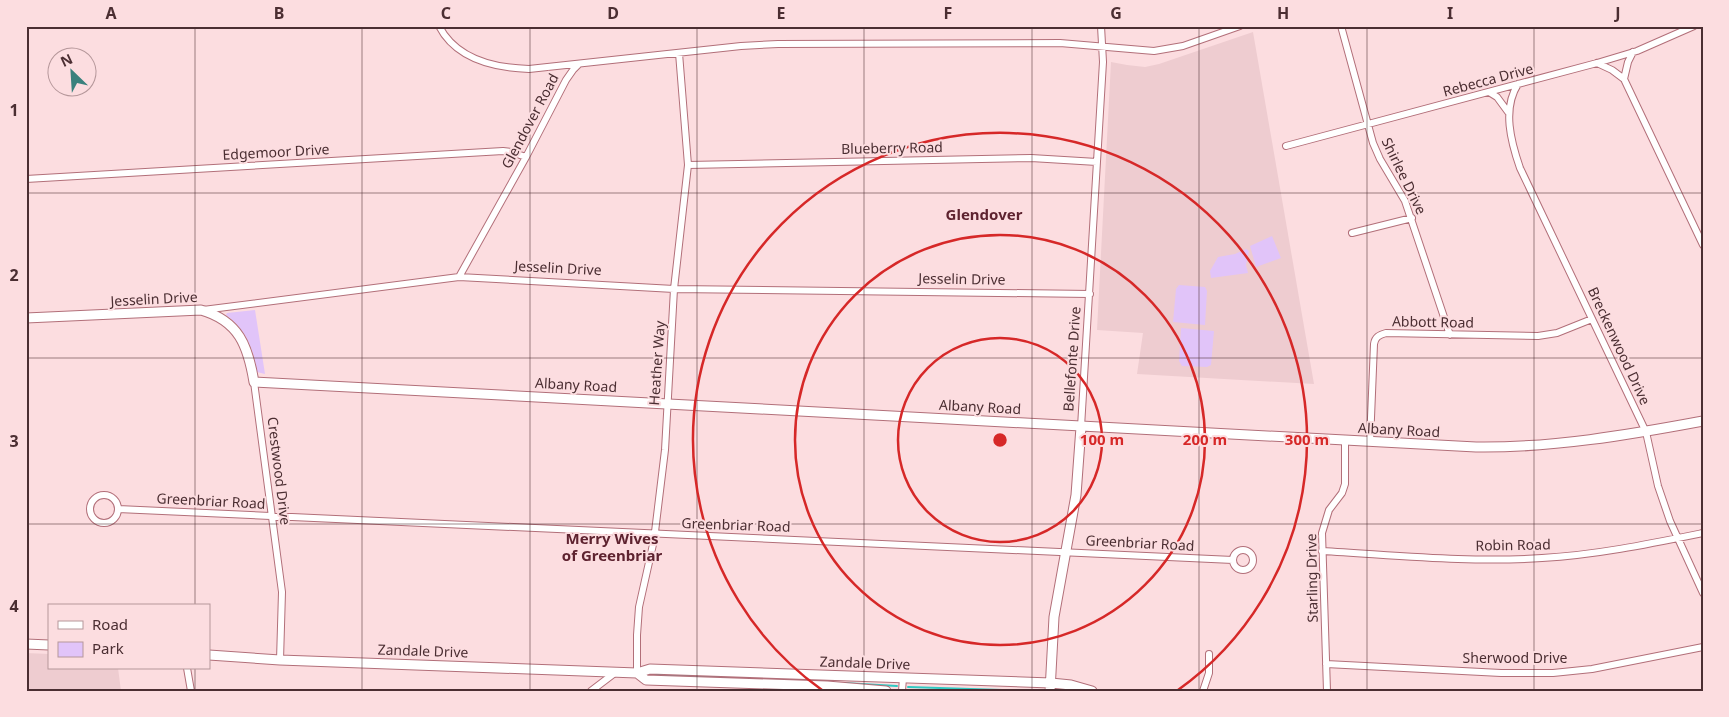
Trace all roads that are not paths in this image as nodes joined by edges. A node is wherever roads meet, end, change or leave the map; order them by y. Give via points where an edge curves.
1 (439, 26) edge
2 (1101, 26) edge
3 (1240, 26) edge
4 (1340, 26) edge
5 (1694, 26) edge
6 (1103, 46) junction
7 (1633, 52) junction
8 (679, 53) junction
9 (581, 63) junction
10 (1598, 63) junction
11 (1624, 79) junction
12 (1518, 84) junction
13 (1489, 92) junction
14 (1508, 112) junction
15 (1368, 125) junction
16 (1286, 146) dead end
17 (526, 157) junction
18 (1097, 162) junction
19 (688, 164) junction
20 (26, 180) edge
21 (1412, 218) junction
22 (1352, 233) dead end
23 (1703, 245) edge
24 (459, 277) junction
25 (674, 288) junction
26 (1090, 294) junction
27 (201, 310) junction
28 (26, 318) edge
29 (1592, 319) junction
30 (1450, 335) junction
31 (254, 382) junction
32 (667, 404) junction
33 (1703, 420) edge
34 (1081, 426) junction
35 (1646, 432) junction
36 (1346, 441) junction
37 (1370, 442) junction
38 (118, 509) junction
39 (271, 517) junction
40 (1703, 533) edge
41 (654, 534) junction
42 (1677, 538) junction
43 (1322, 551) junction
44 (1066, 552) junction
45 (1233, 560) dead end
46 (1703, 593) edge
47 (26, 644) edge
48 (48, 645) edge
49 (1703, 648) edge
50 (1209, 654) dead end
51 (210, 655) edge
52 (280, 660) junction
53 (1326, 664) junction
54 (187, 670) edge
55 (616, 672) junction
56 (637, 673) junction
57 (903, 678) junction
58 (1051, 687) edge
59 (190, 691) edge
60 (591, 691) edge
61 (886, 691) edge
62 (902, 691) edge
63 (1092, 691) edge
64 (1203, 691) edge
65 (1327, 691) edge

1 - 9 street via 449,42 463,53 498,66 529,69
2 - 6 street, Bellefonte Drive
3 - 6 street via 1198,42 1164,50 1137,51
4 - 15 street, Shirlee Drive
5 - 7 street, Rebecca Drive
6 - 8 street via 1060,43 778,44
6 - 18 street, Bellefonte Drive
7 - 10 street, Rebecca Drive
7 - 11 street
8 - 9 street
8 - 19 street, Heather Way
9 - 17 street, Glendover Road via 566,80
10 - 11 street
10 - 12 street, Rebecca Drive
11 - 23 street
12 - 13 street, Rebecca Drive
12 - 14 street, Breckenwood Drive
13 - 14 street
13 - 15 street, Rebecca Drive
14 - 29 street, Breckenwood Drive via 1520,168
15 - 16 street, Rebecca Drive
15 - 21 street, Shirlee Drive via 1380,159
17 - 20 street, Edgemoor Drive via 504,151
17 - 24 street, Glendover Road
18 - 19 street, Blueberry Road via 1030,158
18 - 26 street, Bellefonte Drive
19 - 25 street, Heather Way
21 - 22 street
21 - 30 street, Shirlee Drive
24 - 25 street, Jesselin Drive
24 - 27 street, Jesselin Drive
25 - 26 street, Jesselin Drive
25 - 32 street, Heather Way
26 - 34 street, Bellefonte Drive
27 - 28 street, Jesselin Drive
27 - 31 street, Crestwood Drive via 222,319 241,337
29 - 30 street, Abbott Road via 1557,333 1538,336
29 - 35 street, Breckenwood Drive
30 - 37 street, Abbott Road via 1386,333 1376,338
31 - 32 street, Albany Road
31 - 39 street, Crestwood Drive
32 - 34 street, Albany Road
32 - 41 street, Heather Way
33 - 35 street, Albany Road
34 - 36 street, Albany Road
34 - 44 street, Bellefonte Drive via 1078,478
35 - 37 street, Albany Road via 1520,446
35 - 42 street, Breckenwood Drive via 1658,486
36 - 37 street, Albany Road
36 - 43 street, Starling Drive via 1345,484 1329,510 1322,533
38 - 38 street via 112,498 104,495 95,498 90,510 94,519 102,522 111,521
38 - 39 street, Greenbriar Road
39 - 41 street, Greenbriar Road
39 - 52 street, Crestwood Drive via 282,601
40 - 42 street, Robin Road
41 - 44 street, Greenbriar Road
41 - 56 street, Heather Way via 639,607
42 - 43 street, Robin Road via 1584,554 1512,560
42 - 46 street, Breckenwood Drive
43 - 53 street, Starling Drive
44 - 45 street, Greenbriar Road
44 - 58 street, Bellefonte Drive via 1053,624
47 - 48 street
49 - 53 street, Sherwood Drive via 1554,673
50 - 64 street
51 - 52 street, Zandale Drive
52 - 55 street, Zandale Drive
53 - 65 street, Starling Drive
54 - 59 street
55 - 56 street, Zandale Drive
55 - 60 street
56 - 57 street, Zandale Drive via 650,669
56 - 61 street, Zandale Drive via 646,680
57 - 58 street, Zandale Drive
57 - 62 street
58 - 63 street, Zandale Drive via 1071,685

